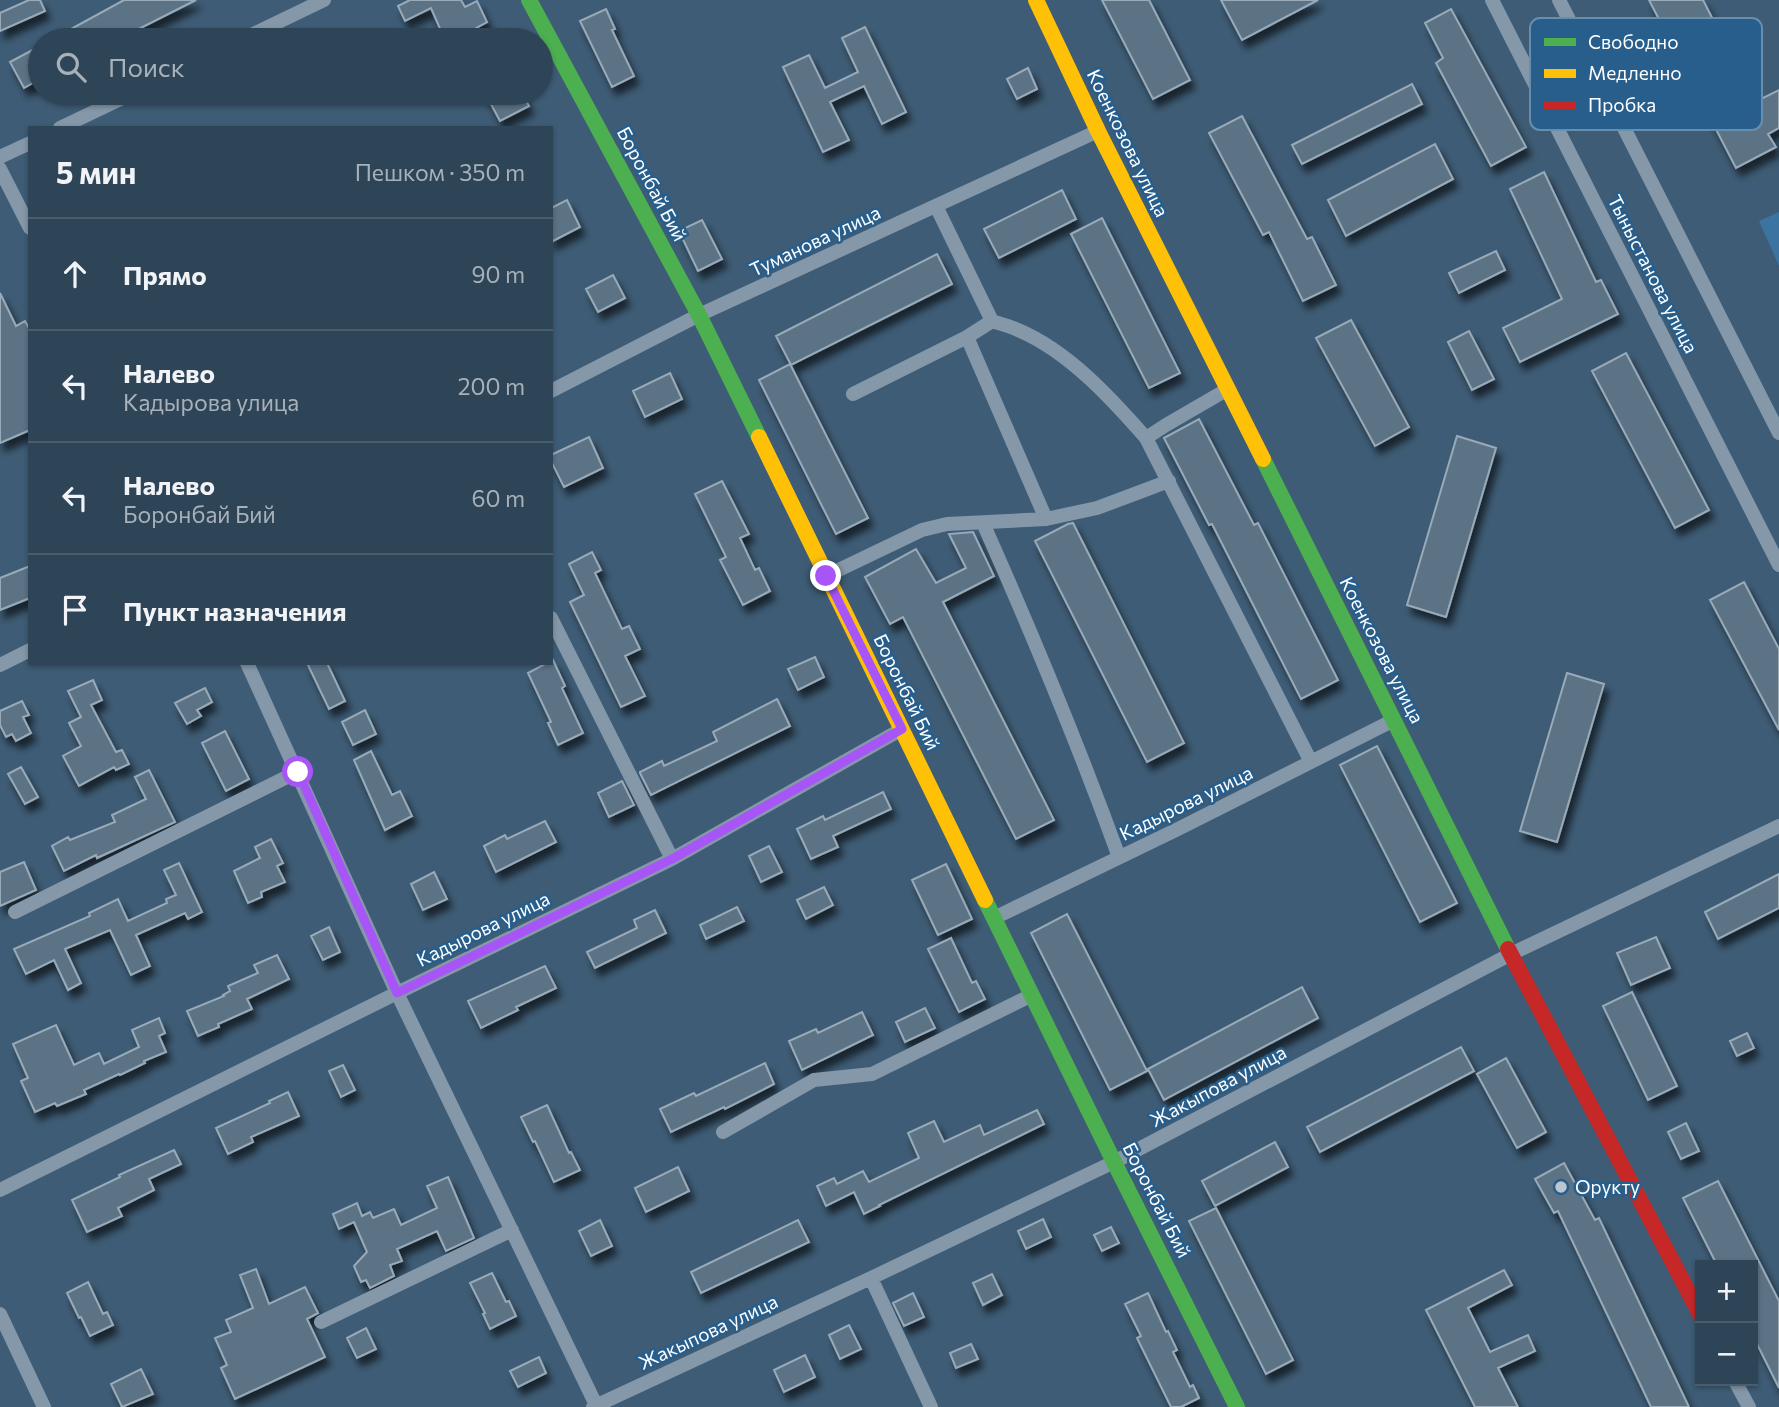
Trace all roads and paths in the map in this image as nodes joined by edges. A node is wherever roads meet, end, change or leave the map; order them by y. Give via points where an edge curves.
1 (324, 0) edge
2 (529, 0) edge
3 (1036, 0) edge
4 (1492, 0) edge
5 (1559, 0) edge
6 (1568, 18) edge
7 (266, 28) edge
8 (544, 28) edge
9 (553, 44) edge
10 (1530, 75) edge
11 (108, 105) edge
12 (64, 126) edge
13 (1558, 130) edge
14 (1625, 130) edge
15 (1098, 131) junction
16 (28, 144) edge
17 (0, 157) edge
18 (0, 169) edge
19 (936, 206) junction
20 (28, 224) edge
21 (699, 315) junction
22 (992, 321) junction
23 (967, 337) junction
24 (1228, 389) junction
25 (553, 390) edge
26 (853, 394) dead end
27 (1779, 433) edge
28 (1146, 438) junction
29 (1169, 481) junction
30 (1046, 519) junction
31 (983, 523) junction
32 (1779, 565) edge
33 (826, 576) junction
34 (553, 622) edge
35 (28, 651) edge
36 (0, 665) edge
37 (248, 665) edge
38 (1394, 720) junction
39 (902, 729) junction
40 (1311, 762) junction
41 (298, 772) junction
42 (1779, 825) edge
43 (1119, 857) junction
44 (672, 859) junction
45 (15, 912) dead end
46 (994, 918) junction
47 (1511, 954) junction
48 (397, 993) junction
49 (1032, 995) junction
50 (723, 1132) dead end
51 (1114, 1162) junction
52 (0, 1191) edge
53 (512, 1230) junction
54 (871, 1278) junction
55 (1695, 1304) edge
56 (0, 1314) edge
57 (321, 1322) dead end
58 (1738, 1386) edge
59 (44, 1407) edge
60 (595, 1407) edge
61 (931, 1407) edge
62 (1237, 1407) edge
63 (1749, 1407) edge

1 - 7 street
2 - 8 street, Боронбай Бий
3 - 15 street, Коенкозова улица
4 - 10 street, Тыныстанова улица
5 - 6 street
9 - 21 street, Боронбай Бий
11 - 12 street
13 - 32 street, Тыныстанова улица
14 - 27 street
15 - 19 street, Туманова улица
15 - 24 street, Коенкозова улица
16 - 17 street
18 - 20 street
19 - 21 street, Туманова улица
19 - 22 street
21 - 25 street, Туманова улица
21 - 33 street, Боронбай Бий
22 - 23 street
22 - 28 street via 1018,330 1063,357 1114,401
23 - 26 street
23 - 30 street
24 - 28 street
24 - 38 street, Коенкозова улица
28 - 29 street
29 - 30 street via 1097,508
29 - 40 street
30 - 31 street
31 - 33 street via 922,530
31 - 43 street via 1091,778
33 - 39 street, Боронбай Бий
34 - 44 street
35 - 36 street
37 - 41 street
38 - 40 street, Кадырова улица
38 - 47 street, Коенкозова улица
39 - 44 street, Кадырова улица
39 - 46 street, Боронбай Бий
40 - 43 street, Кадырова улица
41 - 45 street
41 - 48 street
42 - 47 street, Жакыпова улица
43 - 46 street, Кадырова улица
44 - 48 street, Кадырова улица
46 - 49 street, Боронбай Бий
47 - 51 street, Жакыпова улица
47 - 55 street, Коенкозова улица
48 - 52 street, Кадырова улица
48 - 53 street
49 - 50 street via 872,1074 814,1080
49 - 51 street, Боронбай Бий
51 - 54 street, Жакыпова улица
51 - 62 street, Боронбай Бий
53 - 57 street
53 - 60 street
54 - 60 street, Жакыпова улица
54 - 61 street
56 - 59 street
58 - 63 street

